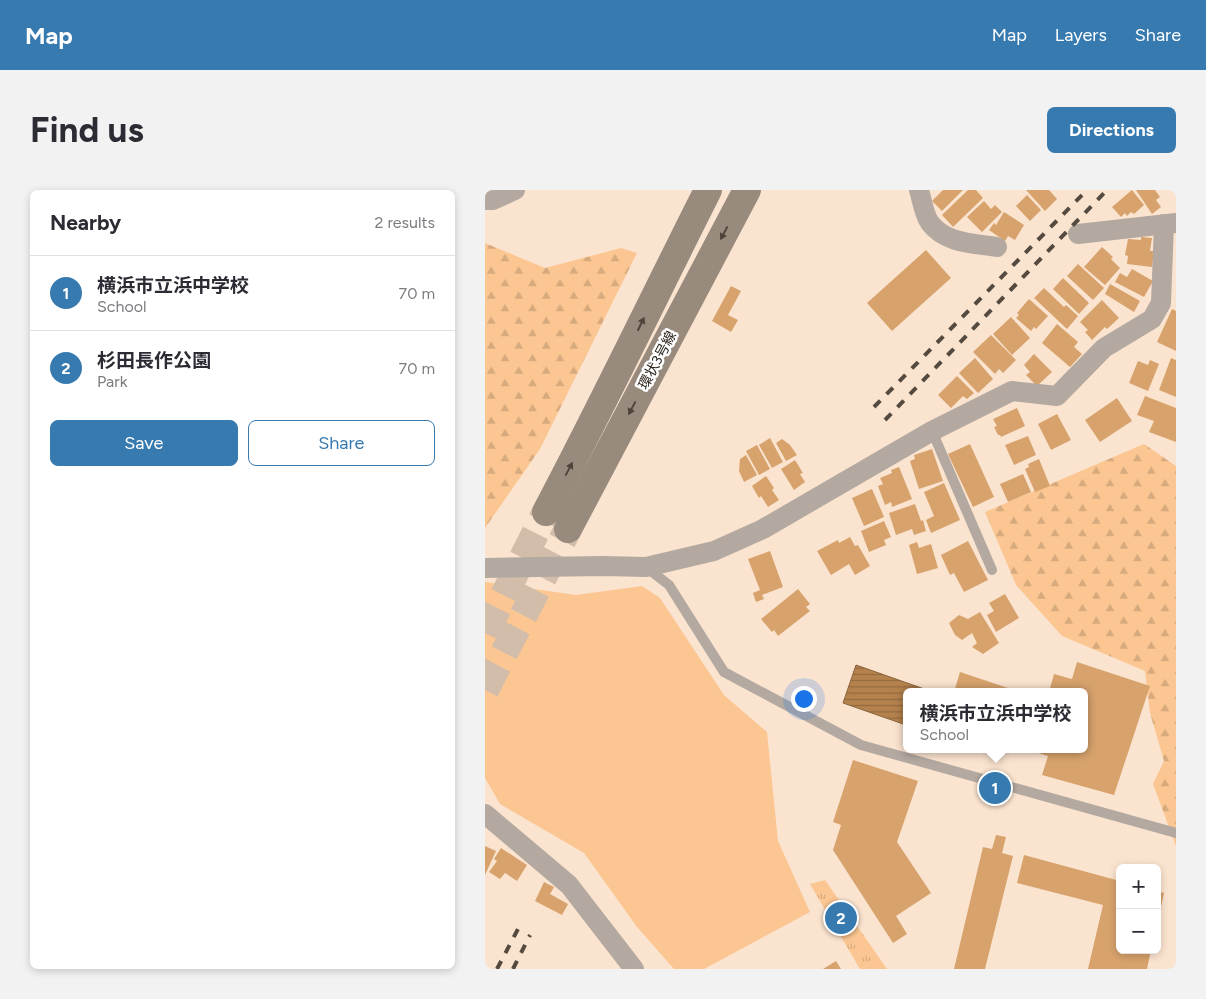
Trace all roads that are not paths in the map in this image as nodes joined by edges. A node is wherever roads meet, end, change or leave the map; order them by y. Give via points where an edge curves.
1 (515, 190) edge
2 (709, 190) edge
3 (747, 190) edge
4 (919, 190) edge
5 (485, 200) edge
6 (1170, 223) edge
7 (1078, 234) dead end
8 (997, 247) dead end
9 (932, 432) junction
10 (546, 512) tunnel mouth
11 (568, 529) tunnel mouth
12 (646, 567) junction
13 (485, 568) edge
14 (992, 570) dead end
15 (485, 814) edge
16 (1176, 833) edge
17 (634, 969) edge

1 - 5 street via 493,200
10 -> 2 street, 環状3号線
3 -> 11 street, 環状3号線
4 - 8 street via 929,222 940,233 955,241
6 - 7 street
6 - 9 street via 1161,303 1151,319 1104,348 1057,396 1012,391
9 - 12 street via 763,529 714,551
9 - 14 lane
12 - 13 street
12 - 16 lane via 669,585 724,672 861,745
15 - 17 street via 569,885

